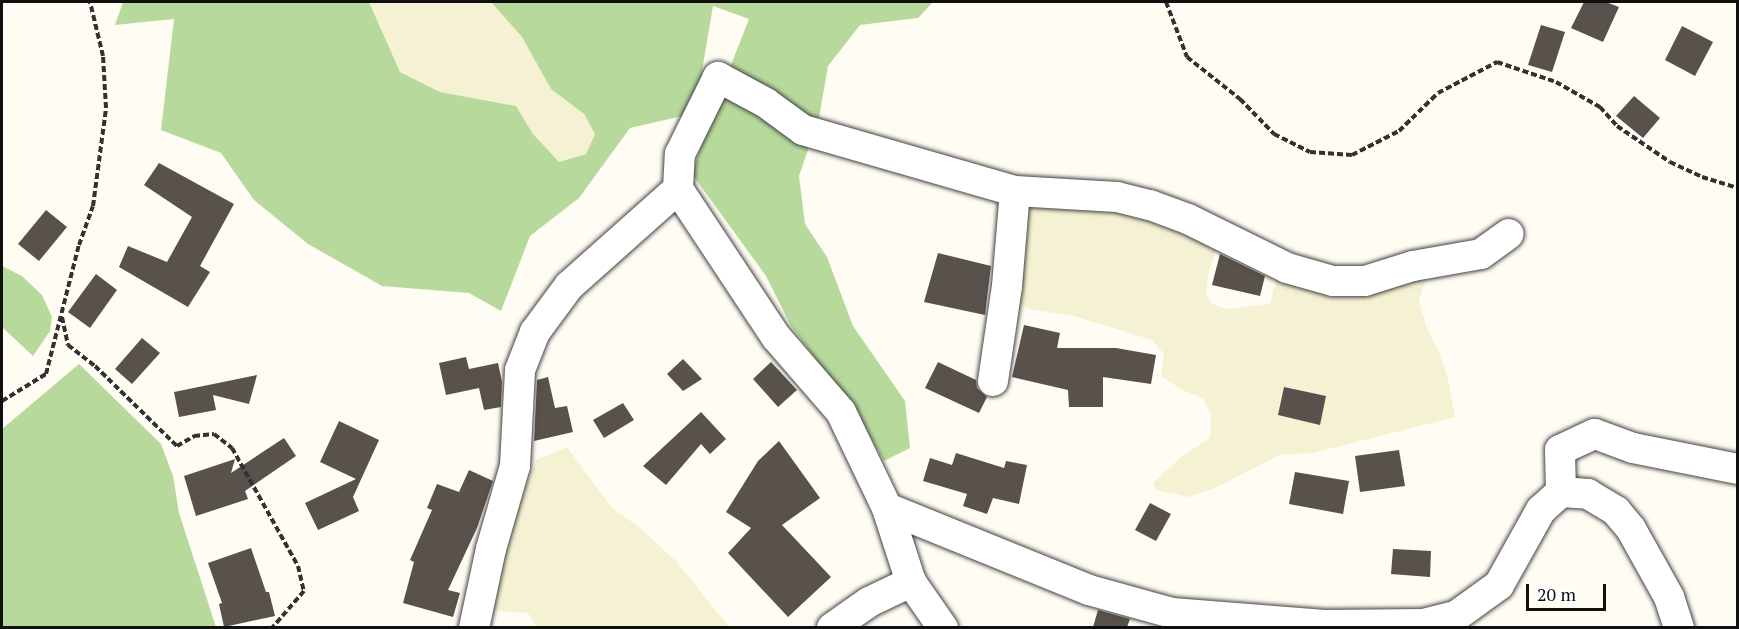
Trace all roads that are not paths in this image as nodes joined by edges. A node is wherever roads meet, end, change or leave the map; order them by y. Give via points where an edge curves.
1 (678, 189) junction
2 (1015, 191) junction
3 (1509, 234) dead end
4 (993, 381) dead end
5 (1737, 469) edge
6 (1561, 492) junction
7 (888, 508) junction
8 (911, 582) junction
9 (474, 627) edge
10 (832, 627) edge
11 (943, 627) edge
12 (1678, 627) edge

1 - 2 street via 680,154 718,77 766,103 803,130
1 - 7 street via 776,337 841,412
1 - 9 street via 569,286 536,332 520,370 515,466
2 - 3 street via 1117,197 1150,205 1188,219 1287,268 1333,281 1365,281 1413,266 1481,254
2 - 4 street
5 - 6 street via 1633,448 1595,434 1560,450
6 - 7 street via 1541,510 1499,585 1456,616 1423,624 1325,626 1172,613 1089,590
6 - 12 street via 1588,495 1616,511 1631,529 1669,597
7 - 8 street
8 - 10 street via 869,602
8 - 11 street

